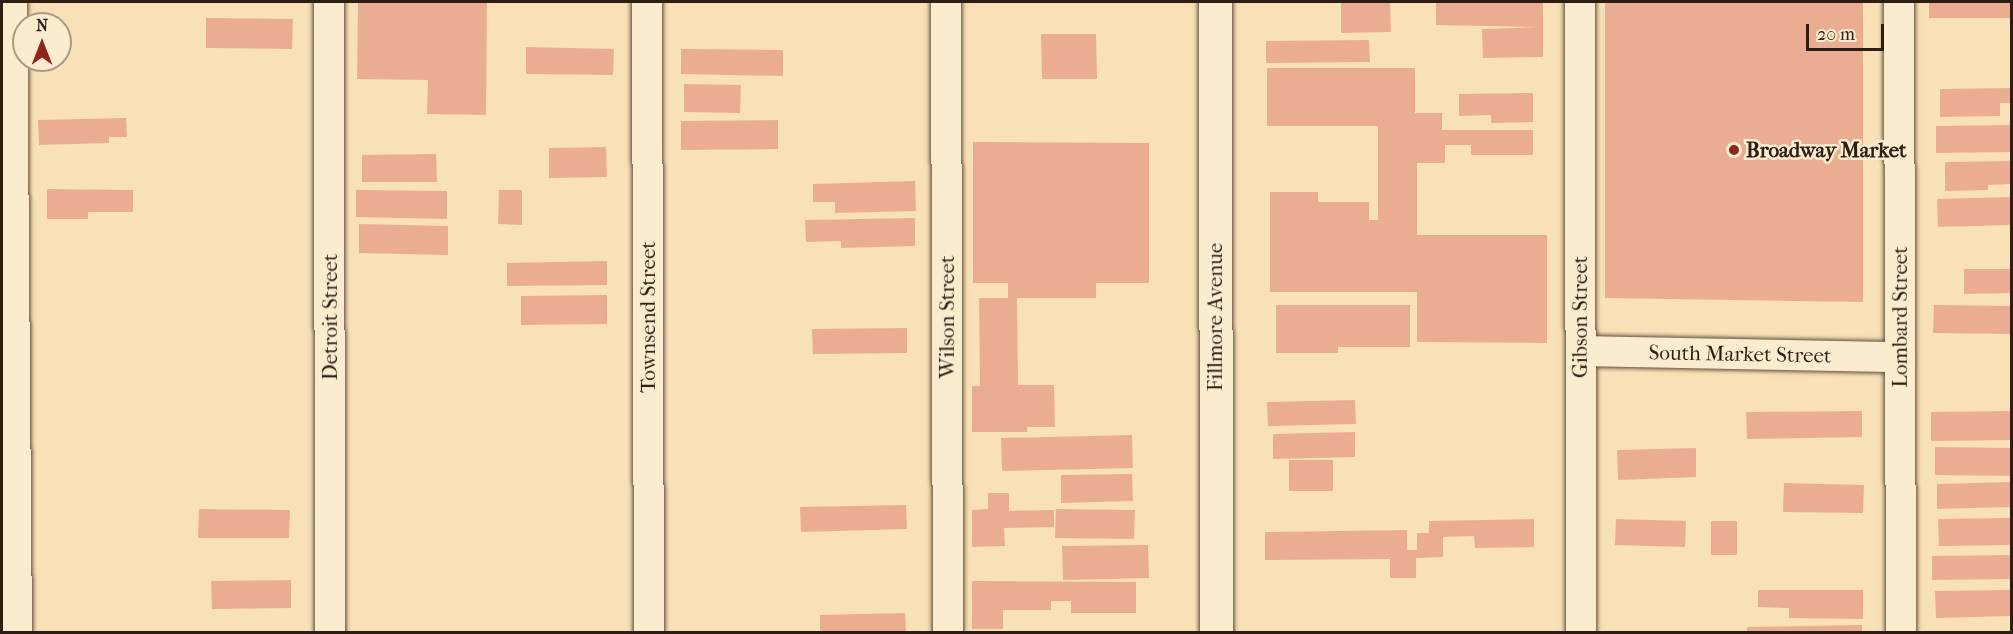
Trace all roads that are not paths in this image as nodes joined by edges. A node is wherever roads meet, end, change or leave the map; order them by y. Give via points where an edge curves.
1 (12, 2) edge
2 (329, 2) edge
3 (647, 2) edge
4 (946, 2) edge
5 (1215, 2) edge
6 (1580, 2) edge
7 (1899, 2) edge
8 (1581, 351) junction
9 (1900, 357) junction
10 (16, 633) edge
11 (330, 633) edge
12 (649, 633) edge
13 (948, 633) edge
14 (1216, 633) edge
15 (1581, 633) edge
16 (1901, 633) edge

1 - 10 street
2 - 11 street, Detroit Street
3 - 12 street, Townsend Street
4 - 13 street, Wilson Street
5 - 14 street, Fillmore Avenue
6 - 8 street, Gibson Street
7 - 9 street, Lombard Street
8 - 9 street, South Market Street
8 - 15 street, Gibson Street
9 - 16 street, Lombard Street

